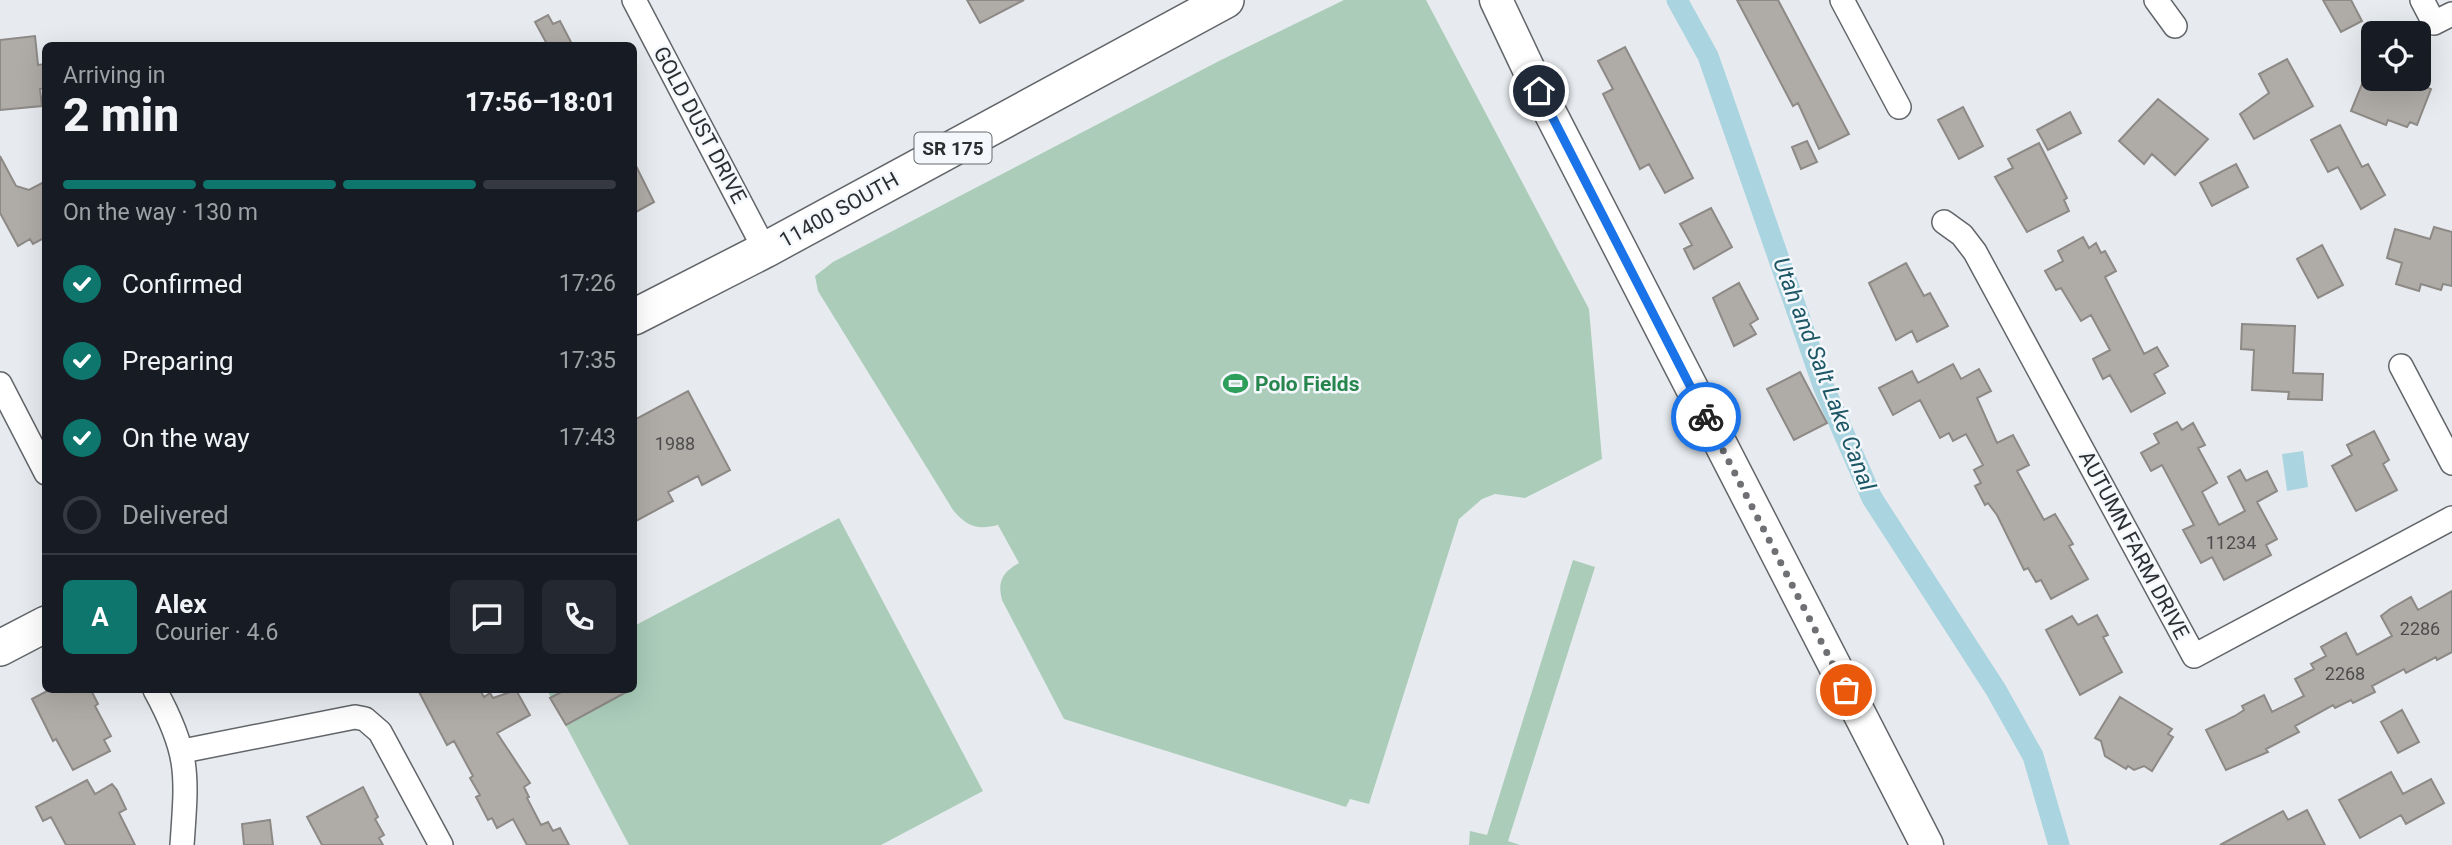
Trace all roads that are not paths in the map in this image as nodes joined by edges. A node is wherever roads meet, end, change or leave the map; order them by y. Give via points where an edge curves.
1 (634, 0) edge
2 (1226, 0) edge
3 (1496, 0) edge
4 (1842, 0) edge
5 (2156, 0) edge
6 (2422, 0) edge
7 (2443, 18) edge
8 (2175, 26) dead end
9 (1899, 107) dead end
10 (1944, 222) dead end
11 (765, 250) junction
12 (637, 315) edge
13 (2402, 366) dead end
14 (0, 384) edge
15 (2452, 463) edge
16 (42, 465) edge
17 (2452, 518) edge
18 (42, 626) edge
19 (0, 648) edge
20 (157, 693) edge
21 (183, 751) junction
22 (182, 845) edge
23 (441, 845) edge
24 (1927, 845) edge

1 - 11 street, GOLD DUST DRIVE
2 - 11 main road, 11400 SOUTH / SR 175
3 - 24 street
4 - 9 street
5 - 8 street
6 - 7 street
10 - 17 street, AUTUMN FARM DRIVE via 1962,234 1975,252 2194,656
11 - 12 main road, 11400 SOUTH / SR 175
13 - 15 street
14 - 16 street
18 - 19 main road
20 - 21 street
21 - 22 street via 187,805
21 - 23 street via 355,717 365,719 385,740

